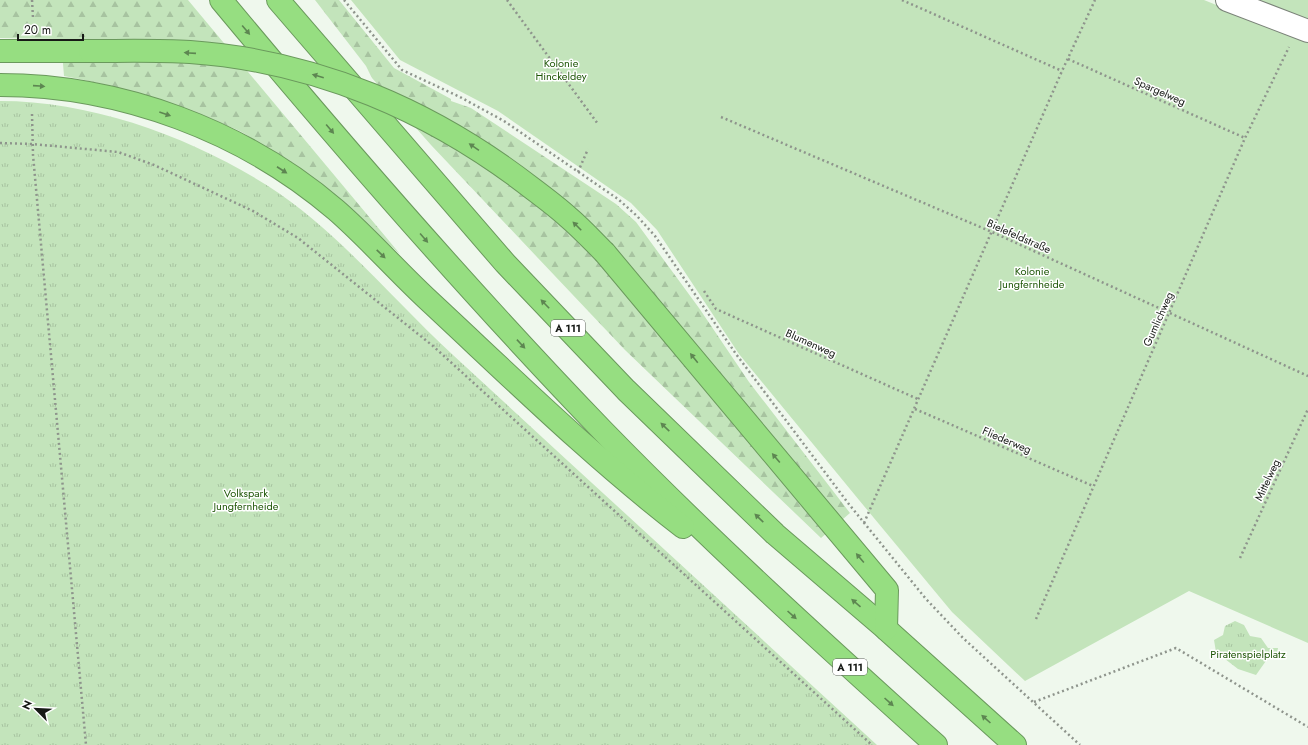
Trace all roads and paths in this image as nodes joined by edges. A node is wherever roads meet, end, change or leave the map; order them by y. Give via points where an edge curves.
1 (32, 0) edge
2 (221, 0) edge
3 (278, 0) edge
4 (507, 0) edge
5 (902, 0) edge
6 (1095, 0) edge
7 (1227, 0) edge
8 (33, 18) dead end
9 (1303, 29) edge
10 (0, 51) edge
11 (1068, 59) junction
12 (1062, 71) junction
13 (0, 85) edge
14 (32, 114) dead end
15 (721, 117) dead end
16 (598, 124) dead end
17 (1245, 138) junction
18 (0, 143) edge
19 (32, 144) junction
20 (588, 149) dead end
21 (578, 172) dead end
22 (992, 232) junction
23 (704, 291) dead end
24 (1170, 312) junction
25 (1308, 376) edge
26 (920, 400) junction
27 (915, 409) junction
28 (1308, 409) edge
29 (1093, 486) junction
30 (864, 523) dead end
31 (1240, 558) dead end
32 (763, 589) junction
33 (1036, 619) dead end
34 (886, 629) junction
35 (1034, 702) dead end
36 (1308, 727) edge
37 (86, 745) edge
38 (872, 745) edge
39 (936, 745) edge
40 (1015, 745) edge

1 - 8 path
2 -> 32 highway, A 111 via 345,148 470,290 604,432
34 -> 3 highway, A 111 via 776,534 626,390 505,263
4 - 16 path
5 - 12 path
6 - 11 path
7 - 9 lane
9 - 17 path, Gumlichweg
34 -> 10 highway, bridge via 887,590 605,253 568,216 457,135 399,105 333,81 251,60 190,52
11 - 12 path
11 - 17 path, Spargelweg
12 - 22 path
13 -> 32 highway via 52,87 126,101 210,131 248,149 281,169 336,210 422,294 642,495
14 - 19 path
15 - 22 path, Bielefeldstraße
17 - 24 path, Gumlichweg
18 - 19 path
19 - 37 path
19 - 38 path via 118,152 154,165 246,208 298,238 433,346
20 - 21 path
22 - 24 path, Bielefeldstraße
22 - 26 path
23 - 26 path, Blumenweg via 716,309
24 - 25 path, Bielefeldstraße
24 - 29 path, Gumlichweg
26 - 27 path
27 - 29 path, Fliederweg
27 - 30 path
28 - 31 path, Mittelweg
29 - 33 path, Gumlichweg
32 -> 39 highway, A 111
40 -> 34 highway, A 111
35 - 36 path via 1176,648

